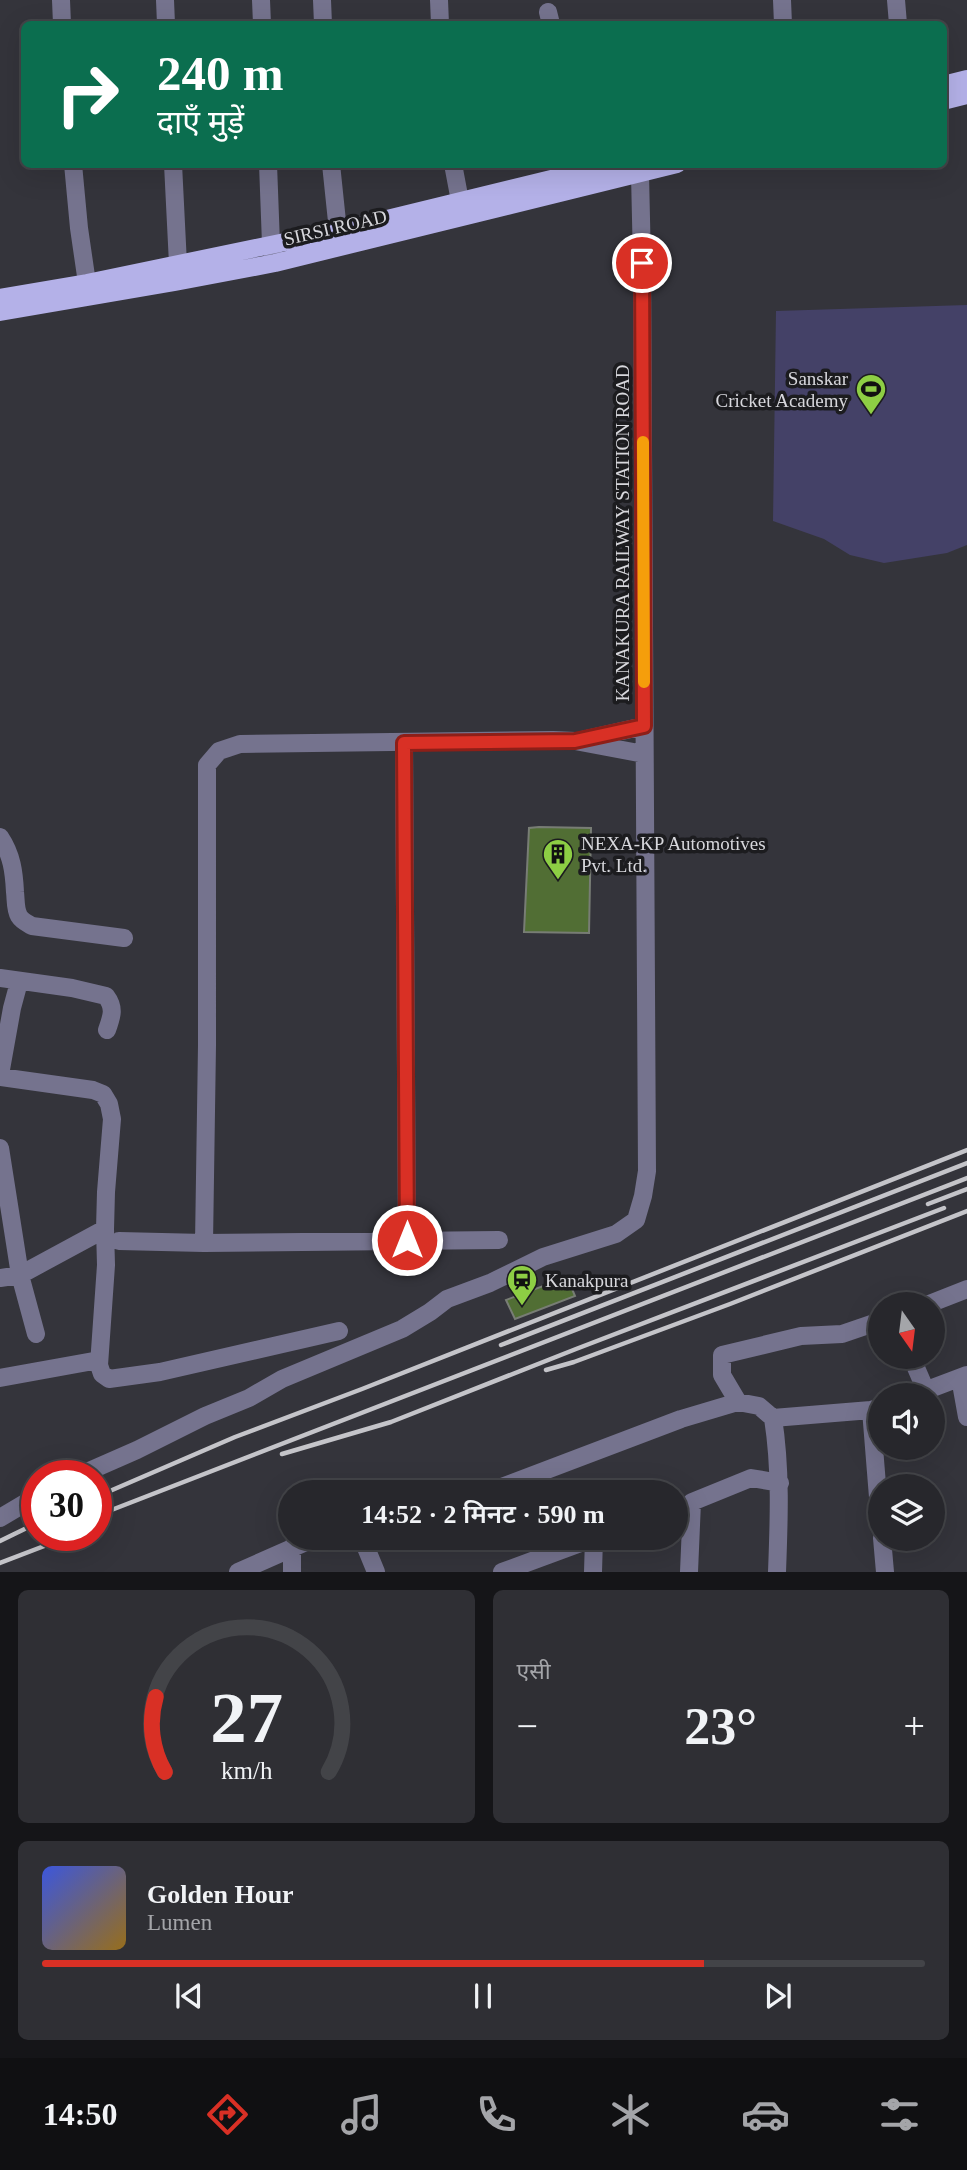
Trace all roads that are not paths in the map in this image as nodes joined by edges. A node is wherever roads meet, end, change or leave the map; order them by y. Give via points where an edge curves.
1 (61, 0) edge
2 (165, 0) edge
3 (261, 0) edge
4 (322, 0) edge
5 (439, 0) edge
6 (782, 0) edge
7 (896, 0) edge
8 (62, 21) edge
9 (166, 21) edge
10 (262, 21) edge
11 (323, 21) edge
12 (440, 21) edge
13 (783, 21) edge
14 (898, 21) edge
15 (967, 79) edge
16 (947, 84) edge
17 (967, 95) edge
18 (947, 100) edge
19 (73, 168) edge
20 (173, 168) edge
21 (268, 168) edge
22 (331, 168) edge
23 (454, 168) edge
24 (596, 168) edge
25 (638, 169) edge
26 (460, 201) junction
27 (338, 232) junction
28 (271, 244) junction
29 (275, 263) junction
30 (178, 264) junction
31 (87, 283) junction
32 (0, 298) edge
33 (0, 313) edge
34 (644, 726) junction
35 (575, 741) junction
36 (404, 743) junction
37 (644, 754) junction
38 (0, 837) edge
39 (124, 938) dead end
40 (0, 978) edge
41 (19, 982) junction
42 (107, 1030) dead end
43 (0, 1076) edge
44 (0, 1148) edge
45 (112, 1235) junction
46 (407, 1240) junction
47 (499, 1240) dead end
48 (204, 1243) junction
49 (20, 1275) junction
50 (0, 1278) edge
51 (967, 1289) edge
52 (945, 1298) edge
53 (868, 1325) edge
54 (339, 1331) dead end
55 (36, 1334) dead end
56 (99, 1360) junction
57 (964, 1377) edge
58 (0, 1378) edge
59 (945, 1384) edge
60 (738, 1402) junction
61 (868, 1410) edge
62 (967, 1417) edge
63 (773, 1418) junction
64 (112, 1461) edge
65 (520, 1480) edge
66 (780, 1483) junction
67 (688, 1503) edge
68 (21, 1506) edge
69 (0, 1518) edge
70 (286, 1550) edge
71 (292, 1550) edge
72 (367, 1550) edge
73 (561, 1550) edge
74 (594, 1550) edge
75 (688, 1550) edge
76 (883, 1551) edge
77 (503, 1571) edge
78 (238, 1572) edge
79 (292, 1572) edge
80 (376, 1572) edge
81 (593, 1572) edge
82 (690, 1572) edge
83 (776, 1572) edge
84 (885, 1572) edge

1 - 8 street
2 - 9 street
3 - 10 street
4 - 11 street
5 - 12 street
6 - 13 street
7 - 14 street
15 - 16 main road
17 - 18 main road
19 - 31 street
20 - 30 street
21 - 28 street
22 - 27 street
23 - 26 street
24 - 26 main road, SIRSI ROAD
25 - 29 main road, SIRSI ROAD
25 - 34 street, KANAKURA RAILWAY STATION ROAD
26 - 27 main road, SIRSI ROAD
27 - 28 main road, SIRSI ROAD
28 - 29 street
28 - 30 main road, SIRSI ROAD
29 - 33 main road, SIRSI ROAD
30 - 31 main road, SIRSI ROAD
31 - 32 main road, SIRSI ROAD
34 - 35 street
34 - 37 street, KANAKURA RAILWAY STATION ROAD
35 - 36 street
35 - 37 street
36 - 46 street
36 - 48 street via 240,744 219,751 207,765
37 - 64 street, KANAKURA RAILWAY STATION ROAD via 647,1171 636,1220 616,1234 543,1257 447,1299 402,1329 282,1379
38 - 39 street via 13,866 19,917 25,922
40 - 41 street
41 - 42 street via 106,996 113,1013
41 - 43 street
43 - 45 street via 103,1094 112,1119 106,1192
44 - 49 street
45 - 48 street
45 - 49 street
45 - 56 street
46 - 47 street
46 - 48 street
49 - 50 street
49 - 55 street
51 - 52 street
53 - 60 street via 842,1334 801,1335 722,1354 722,1375
54 - 56 street via 119,1380 102,1374
56 - 58 street
57 - 59 street
57 - 62 street
60 - 63 street via 759,1406
60 - 65 street
61 - 63 street
63 - 66 street
66 - 67 street via 751,1478
66 - 83 street
68 - 69 street
70 - 78 street
71 - 79 street
72 - 80 street
73 - 77 street
74 - 81 street
75 - 82 street
76 - 84 street

